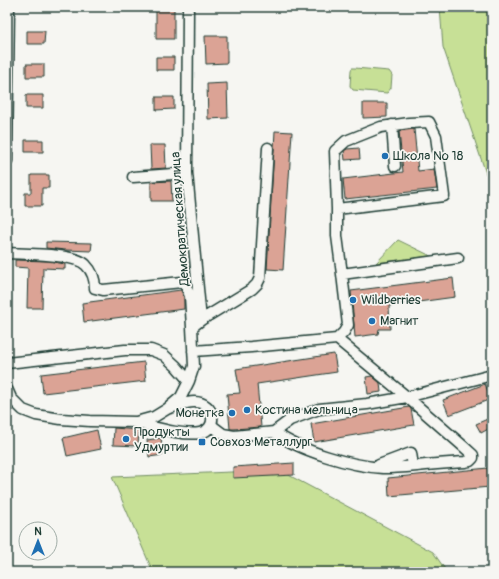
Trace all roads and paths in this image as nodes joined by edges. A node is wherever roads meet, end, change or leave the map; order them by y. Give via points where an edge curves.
1 (9, 7) edge
2 (188, 7) edge
3 (392, 126) junction
4 (268, 148) dead end
5 (7, 161) edge
6 (395, 166) dead end
7 (187, 174) junction
8 (133, 177) dead end
9 (337, 209) junction
10 (7, 253) edge
11 (458, 258) dead end
12 (342, 274) junction
13 (201, 320) junction
14 (192, 327) junction
15 (337, 339) junction
16 (193, 351) junction
17 (7, 362) edge
18 (492, 375) edge
19 (189, 382) junction
20 (9, 393) edge
21 (407, 397) junction
22 (167, 409) junction
23 (136, 422) junction
24 (211, 425) junction
25 (274, 432) junction

1 - 5 street
2 - 7 street, Демократическая улица
3 - 6 street
3 - 9 street via 381,127 346,141 335,151
3 - 9 street via 429,122 436,136 444,196
4 - 13 street via 258,284
7 - 8 street
7 - 13 street, Демократическая улица
9 - 12 street via 337,236
10 - 14 street via 70,258 86,265 95,281 95,288 103,290 182,282 190,296
11 - 12 street
12 - 15 street via 348,325
13 - 14 street
14 - 16 street
15 - 16 street
15 - 21 street
16 - 19 street via 194,366
17 - 19 street via 126,350 151,350 164,355
18 - 21 street
19 - 22 street via 181,397
20 - 23 street via 23,410 36,415 90,422
21 - 25 street via 319,409 290,420
21 - 25 street via 473,455 473,458 470,461 391,468 373,467 317,453
22 - 23 street via 154,417
22 - 24 street via 194,402 202,403 208,406 211,412
23 - 24 street via 190,434 202,433
24 - 25 street via 223,434 234,436

